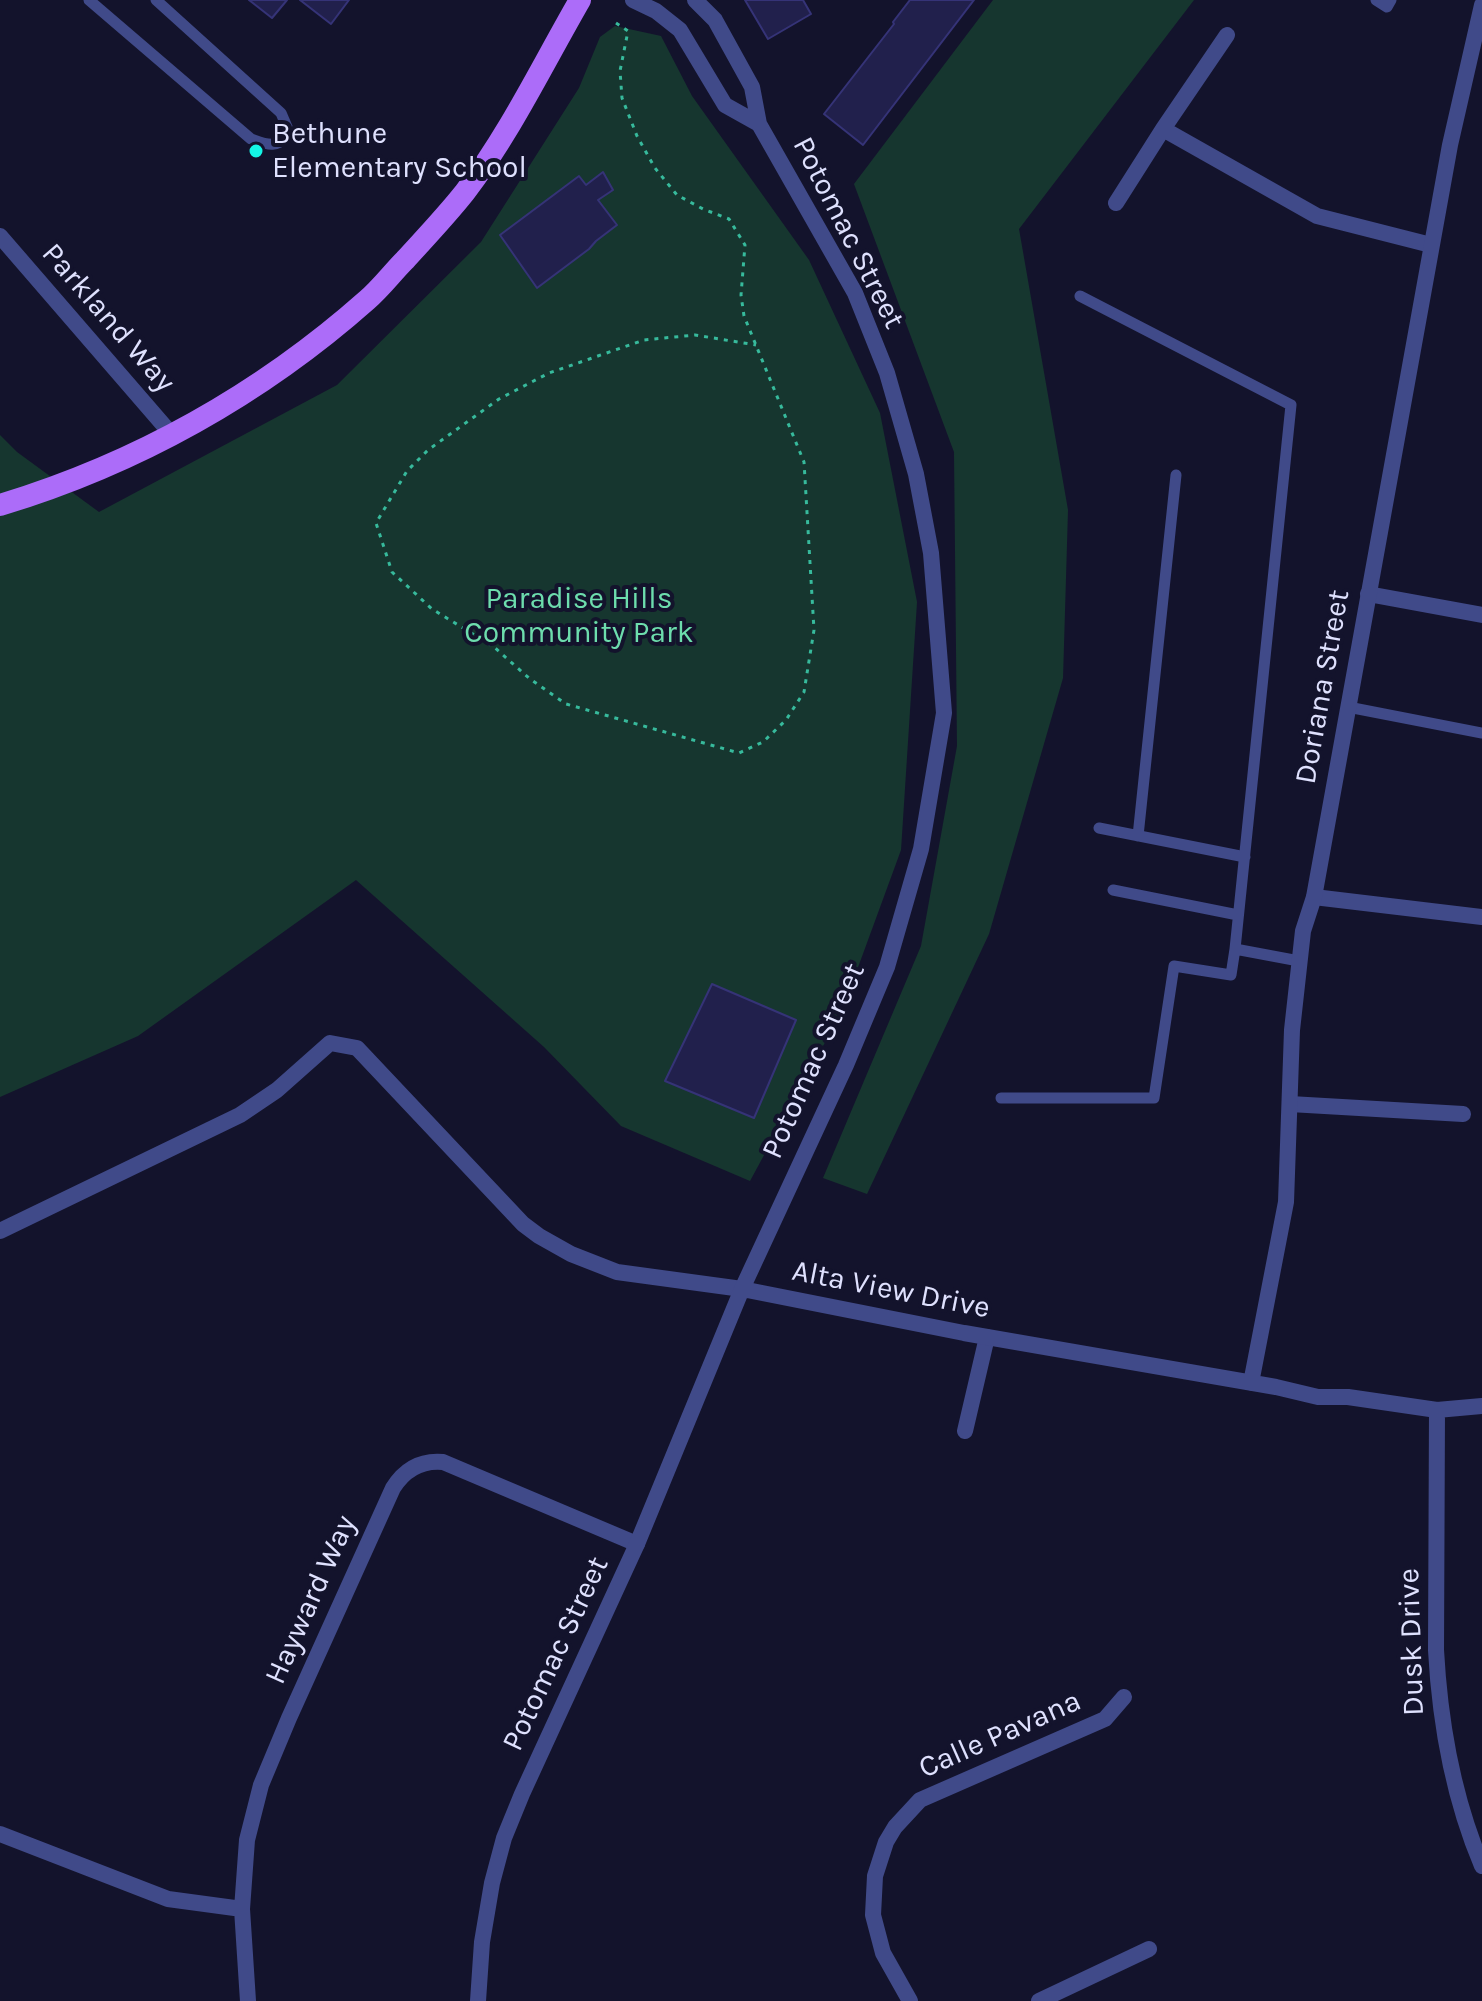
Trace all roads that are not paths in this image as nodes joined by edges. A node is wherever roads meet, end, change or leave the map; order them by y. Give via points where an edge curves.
1 (89, 0) edge
2 (156, 0) edge
3 (580, 0) edge
4 (633, 0) edge
5 (695, 0) edge
6 (1376, 0) edge
7 (1391, 0) edge
8 (1482, 5) edge
9 (1227, 35) dead end
10 (759, 124) junction
11 (1163, 129) junction
12 (1116, 203) dead end
13 (0, 236) edge
14 (1431, 245) junction
15 (1080, 296) dead end
16 (173, 436) junction
17 (1176, 475) dead end
18 (0, 505) edge
19 (1368, 594) junction
20 (1482, 615) edge
21 (1348, 707) junction
22 (1482, 733) edge
23 (1099, 828) dead end
24 (1138, 836) junction
25 (1245, 857) junction
26 (1113, 890) dead end
27 (1314, 897) junction
28 (1238, 915) junction
29 (1482, 917) edge
30 (1235, 949) junction
31 (1299, 961) junction
32 (1001, 1098) dead end
33 (1290, 1104) junction
34 (1463, 1114) dead end
35 (0, 1231) edge
36 (742, 1289) junction
37 (987, 1337) junction
38 (1251, 1383) junction
39 (1482, 1406) edge
40 (1437, 1410) junction
41 (965, 1431) dead end
42 (637, 1544) junction
43 (1124, 1697) dead end
44 (0, 1834) edge
45 (1482, 1866) edge
46 (242, 1909) junction
47 (1149, 1949) dead end
48 (248, 2001) edge
49 (478, 2001) edge
50 (910, 2001) edge
51 (1039, 2001) edge

1 - 2 lane via 251,139 269,145 282,142 290,134 281,113
3 - 16 main road via 465,192 370,298 247,392
4 - 10 street, Potomac Street via 680,30 725,105
5 - 10 street, Potomac Street via 715,20 752,87
6 - 7 lane via 1387,7
8 - 14 street, Doriana Street
9 - 11 street
10 - 36 street, Potomac Street via 855,293 887,373 916,474 931,553 944,713 921,849 887,967
11 - 12 street
11 - 14 street via 1317,216
13 - 16 street, Parkland Way
14 - 19 street, Doriana Street
15 - 25 lane via 1291,405
16 - 18 main road
17 - 24 lane
19 - 20 street
19 - 21 street, Doriana Street
21 - 22 lane
21 - 27 street, Doriana Street
23 - 24 lane
24 - 25 lane
25 - 28 lane
26 - 28 lane
27 - 29 street
27 - 31 street, Doriana Street
28 - 30 lane
30 - 31 lane
30 - 32 lane via 1231,975 1174,966 1154,1098
31 - 33 street, Doriana Street
33 - 34 street
33 - 38 street, Doriana Street via 1286,1202
35 - 36 street, Alta View Drive via 240,1115 330,1043 357,1048 523,1224 552,1244 617,1272
36 - 37 street, Alta View Drive
36 - 42 street, Potomac Street
37 - 38 street, Alta View Drive
37 - 41 street
38 - 40 street, Alta View Drive via 1318,1397
39 - 40 street, Alta View Drive
40 - 45 street, Dusk Drive via 1438,1687 1448,1758
42 - 46 street, Hayward Way via 443,1462 425,1462 399,1478 261,1785 247,1840
42 - 49 street, Potomac Street via 504,1838 482,1942
43 - 50 street, Calle Pavana via 1105,1719 920,1800 895,1827 875,1876 873,1915 883,1953
44 - 46 street via 168,1899
46 - 48 street, Hayward Way
47 - 51 street

